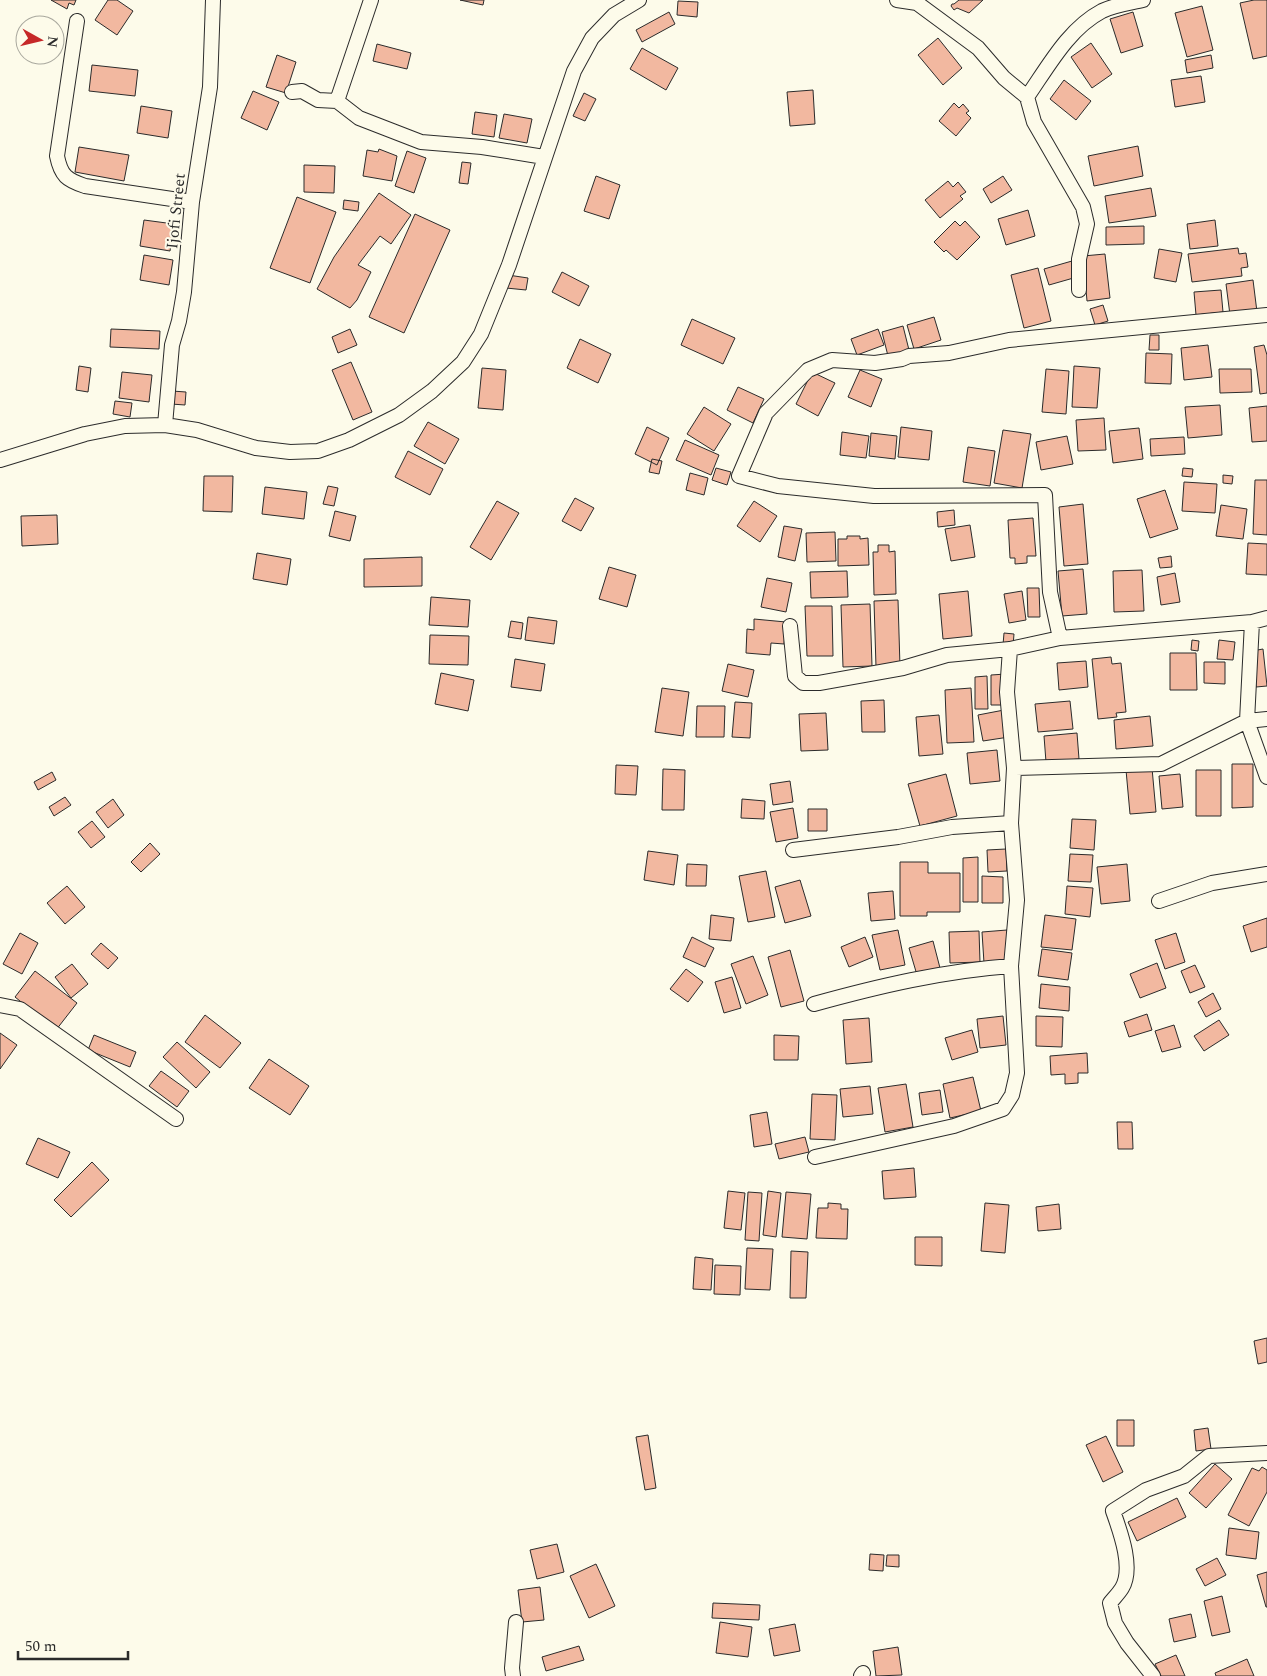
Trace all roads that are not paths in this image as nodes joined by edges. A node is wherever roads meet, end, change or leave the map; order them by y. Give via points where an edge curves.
1 (213, 0) edge
2 (371, 0) edge
3 (639, 0) edge
4 (897, 0) edge
5 (1143, 0) edge
6 (918, 1) edge
7 (77, 21) dead end
8 (292, 92) dead end
9 (1027, 97) junction
10 (337, 102) junction
11 (544, 157) junction
12 (192, 202) junction
13 (1079, 290) dead end
14 (1267, 316) edge
15 (165, 425) junction
16 (0, 460) edge
17 (1267, 618) edge
18 (1252, 622) junction
19 (790, 626) dead end
20 (1060, 638) junction
21 (1010, 649) junction
22 (1267, 719) edge
23 (1247, 721) junction
24 (1014, 768) junction
25 (1267, 777) edge
26 (1011, 823) junction
27 (792, 850) dead end
28 (1267, 874) edge
29 (1159, 901) dead end
30 (1011, 966) junction
31 (0, 1004) edge
32 (814, 1004) dead end
33 (176, 1119) dead end
34 (815, 1156) dead end
35 (1267, 1453) edge
36 (516, 1622) dead end
37 (513, 1676) edge
38 (1153, 1676) edge

1 - 12 street, Ijofi Street via 210,87
2 - 10 street
3 - 11 street via 614,15 592,38 574,71
4 - 6 street
5 - 9 street via 1103,10 1079,28
6 - 9 street via 978,48 1004,78
7 - 12 street via 57,156 59,169 69,181 85,186
8 - 10 street via 302,91 318,100
9 - 13 street via 1034,122 1083,207 1087,224 1079,259
10 - 11 street via 359,118 421,142
11 - 15 street via 509,265 481,334 463,362 432,391 399,415 349,440 318,451 256,448 197,430
12 - 15 street, Ijofi Street via 184,292 180,321 172,345
14 - 20 street via 1009,340 949,353 874,363 832,360 808,370 766,413 739,476 778,486 874,496 1045,495 1050,592
15 - 16 street via 125,426 85,434
17 - 18 street
18 - 20 street
18 - 23 street
19 - 21 street via 796,676 803,682 819,683 903,668 947,655
20 - 21 street
21 - 24 street via 1007,692
22 - 23 street
23 - 24 street via 1161,764
23 - 25 street
24 - 26 street
26 - 27 street via 952,827
26 - 30 street via 1017,900
28 - 29 street via 1212,883
30 - 32 street via 933,975
30 - 34 street via 1018,1073 1012,1095 1003,1109 954,1126
31 - 33 street via 20,1009
35 - 38 street via 1209,1456 1184,1476 1146,1490 1113,1511 1122,1535 1127,1569 1123,1587 1110,1603 1115,1623
36 - 37 street

